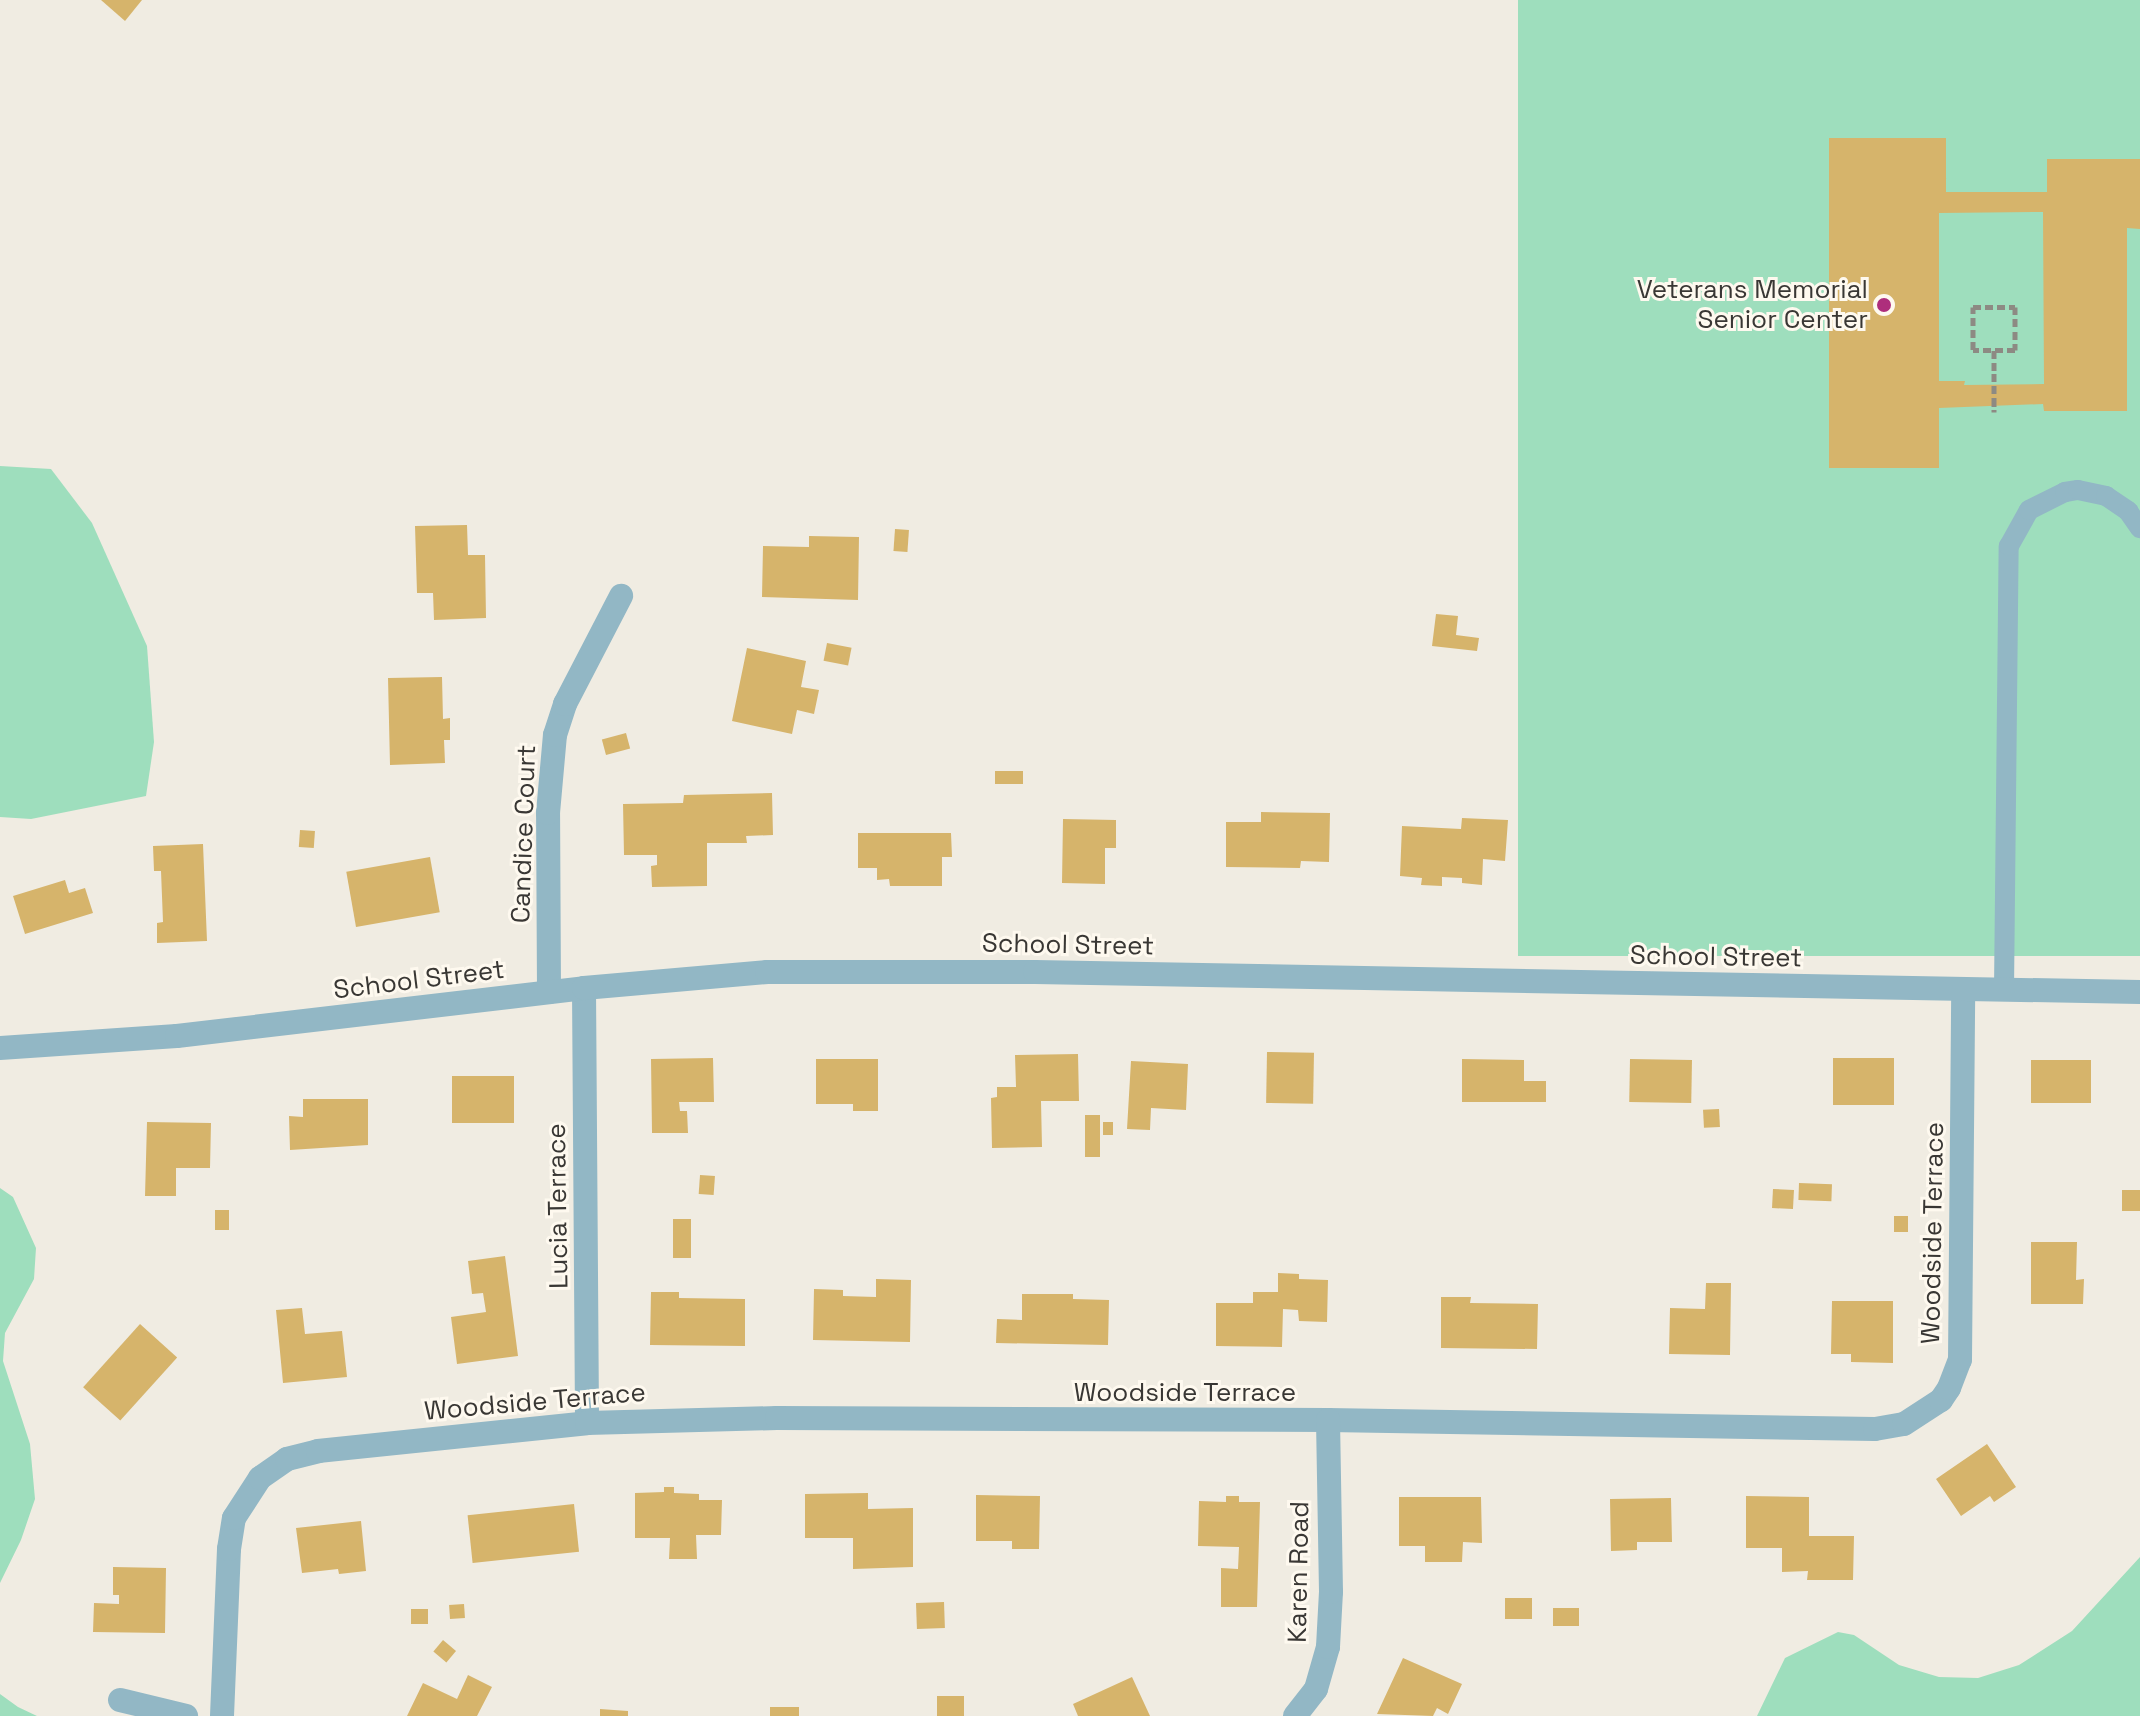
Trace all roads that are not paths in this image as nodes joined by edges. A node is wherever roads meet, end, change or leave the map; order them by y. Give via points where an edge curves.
1 (2140, 528) edge
2 (621, 596) dead end
3 (584, 988) junction
4 (1963, 989) junction
5 (2004, 990) junction
6 (549, 992) junction
7 (2140, 992) edge
8 (0, 1048) edge
9 (1328, 1420) junction
10 (587, 1423) junction
11 (120, 1700) dead end
12 (186, 1716) edge
13 (222, 1716) edge
14 (1295, 1716) edge

1 - 5 lane via 2128,511 2106,496 2078,490 2029,510 2009,546
2 - 6 street, Candice Court via 565,704 555,735 548,813
3 - 4 street, School Street via 701,975 848,970
3 - 6 street, School Street
3 - 10 street, Lucia Terrace
4 - 5 street, School Street
4 - 9 street, Woodside Terrace via 1961,1346 1949,1388 1930,1410 1904,1424 1875,1429
5 - 7 street, School Street
6 - 8 street, School Street via 177,1036
9 - 10 street, Woodside Terrace via 777,1418
9 - 14 street, Karen Road via 1328,1647 1316,1689
10 - 13 street, Woodside Terrace via 318,1451 287,1459 260,1478 241,1503 230,1533
11 - 12 street

